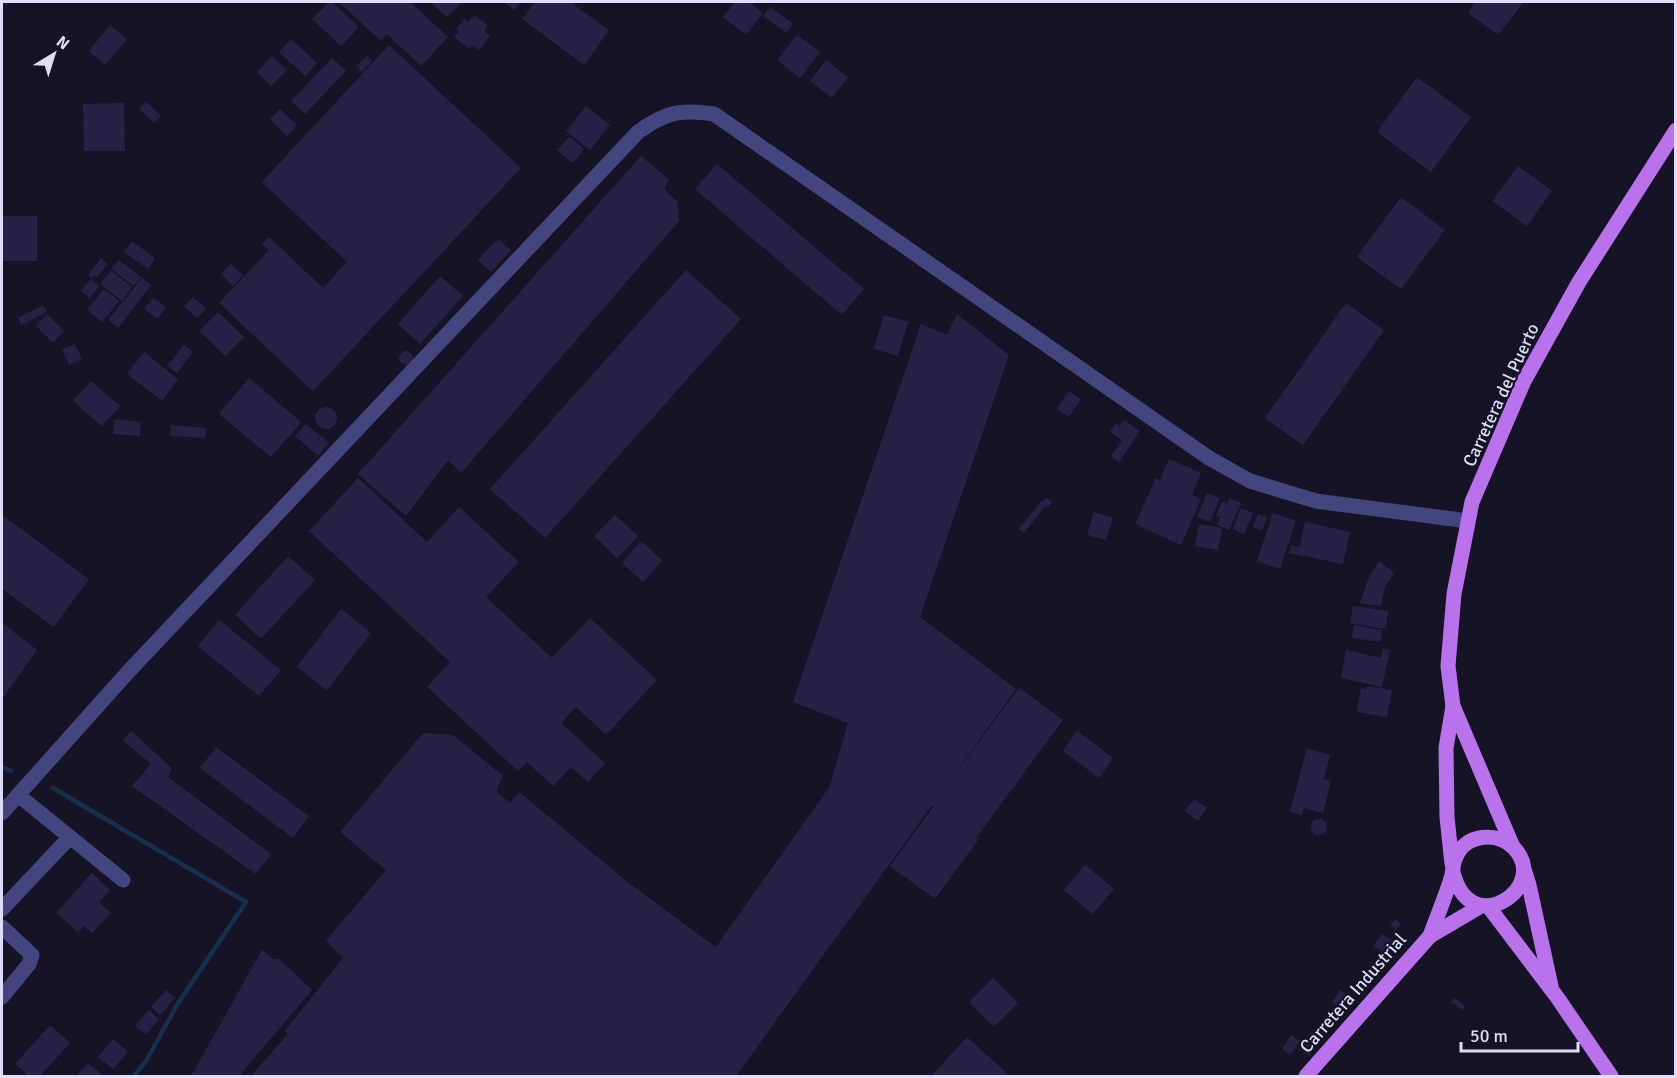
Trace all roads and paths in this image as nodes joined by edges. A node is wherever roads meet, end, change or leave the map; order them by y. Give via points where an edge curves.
1 (1676, 114) edge
2 (1674, 132) edge
3 (1468, 521) junction
4 (1453, 706) junction
5 (18, 795) junction
6 (2, 813) edge
7 (70, 837) junction
8 (1513, 848) junction
9 (1522, 866) junction
10 (1453, 871) junction
11 (123, 880) dead end
12 (1485, 906) junction
13 (2, 909) edge
14 (2, 927) edge
15 (1430, 936) junction
16 (1551, 989) junction
17 (2, 997) edge
18 (1306, 1077) edge
19 (1611, 1077) edge

1 - 2 main road
2 - 3 main road, Carretera del Puerto via 1579,282 1524,381 1472,502
3 - 4 main road, Carretera del Puerto via 1453,606 1448,666
3 - 5 street via 1316,501 1250,481 1209,458 714,114 690,111 656,120 638,132 136,663
4 - 8 main road, Carretera del Puerto
4 - 10 main road, Carretera del Puerto via 1446,748
5 - 6 street
5 - 7 street
7 - 11 street
7 - 13 street
8 - 9 main road
8 - 10 main road via 1489,836 1476,838 1456,856
9 - 12 main road via 1515,894 1503,903
9 - 16 main road
10 - 12 main road via 1456,887 1467,899
10 - 15 main road, Carretera Industrial
12 - 15 main road, Carretera Industrial
12 - 16 main road
14 - 17 street via 32,955
15 - 18 main road, Carretera Industrial
16 - 19 main road

